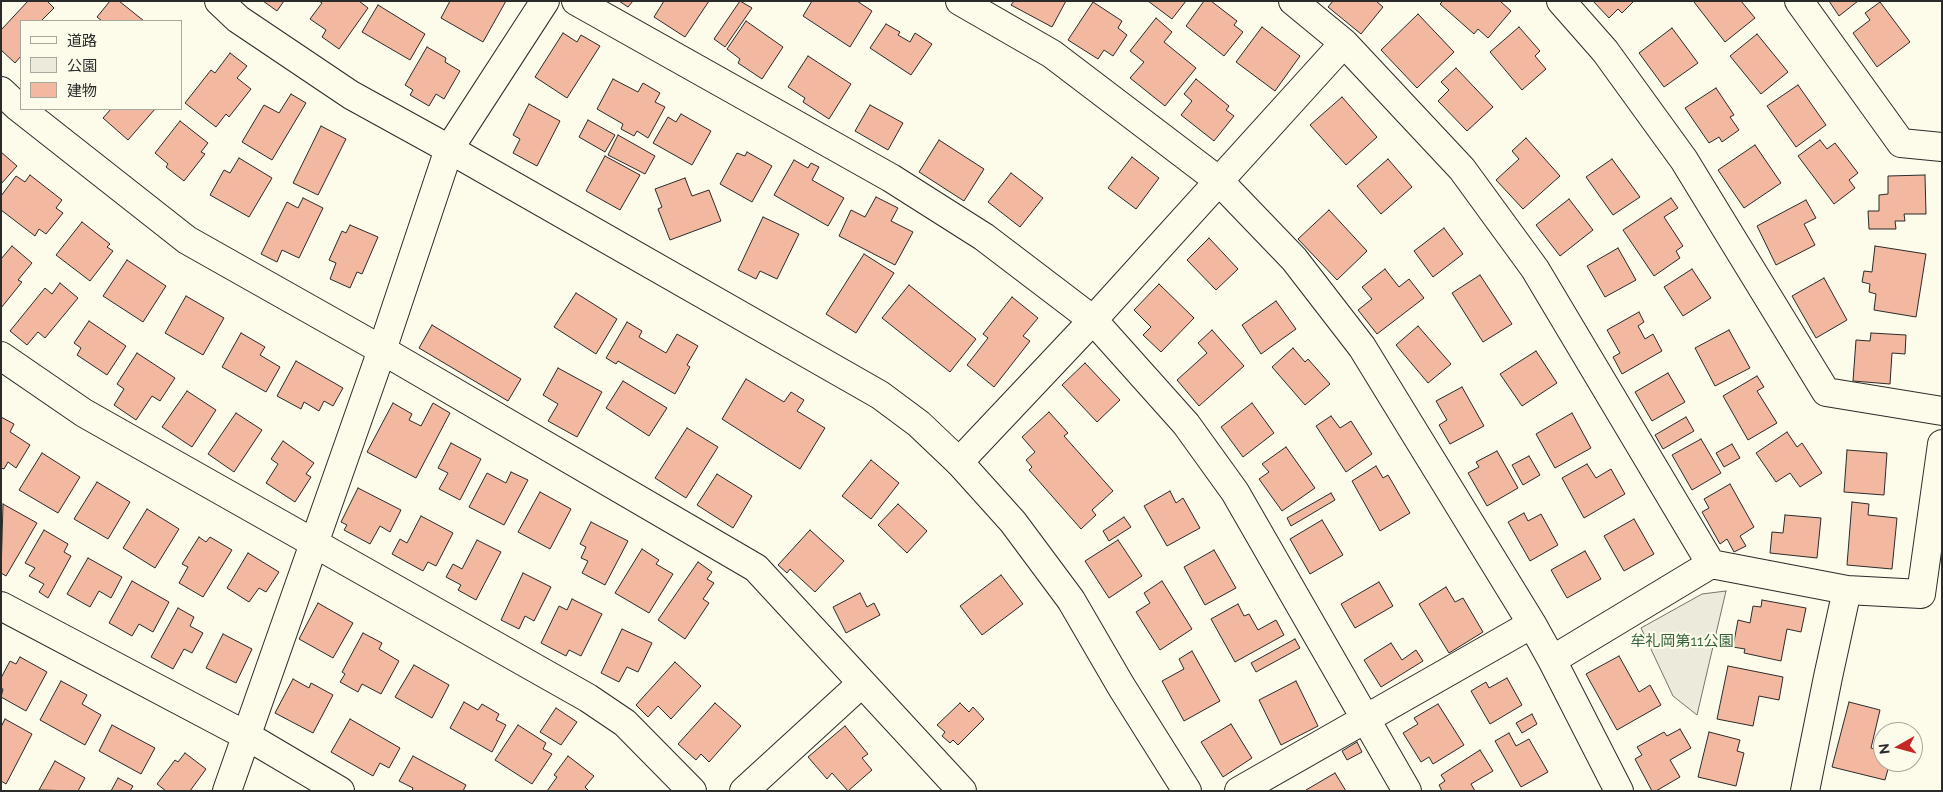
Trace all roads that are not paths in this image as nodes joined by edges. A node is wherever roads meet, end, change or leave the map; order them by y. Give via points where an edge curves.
1 (219, 1) edge
2 (545, 1) edge
3 (576, 1) edge
4 (960, 1) edge
5 (1293, 1) edge
6 (1561, 1) edge
7 (1799, 1) edge
8 (1344, 43) junction
9 (1, 91) edge
10 (20, 108) edge
11 (23, 110) edge
12 (1942, 147) edge
13 (449, 149) junction
14 (1219, 180) junction
15 (1092, 320) junction
16 (382, 350) junction
17 (1, 356) edge
18 (1942, 411) edge
19 (1942, 444) edge
20 (959, 462) junction
21 (313, 543) junction
22 (1711, 564) junction
23 (1847, 590) junction
24 (1, 606) edge
25 (1532, 624) junction
26 (1552, 660) junction
27 (862, 683) junction
28 (1366, 720) junction
29 (247, 736) junction
30 (228, 791) edge
31 (340, 791) edge
32 (692, 791) edge
33 (744, 791) edge
34 (962, 791) edge
35 (1187, 791) edge
36 (1239, 791) edge
37 (1407, 791) edge
38 (1619, 791) edge
39 (1806, 791) edge

1 - 13 street via 238,19 351,95
2 - 13 street
3 - 15 street via 891,178 984,237
4 - 14 street via 1052,54
5 - 8 street
6 - 18 street via 1605,51 1684,160 1826,392
7 - 12 street via 1901,143
8 - 14 street
8 - 22 street via 1462,169 1535,269
9 - 10 street
11 - 16 street via 187,240
13 - 16 street
13 - 20 street via 880,395 919,424
14 - 15 street
14 - 25 street via 1294,259 1362,348
15 - 20 street
15 - 28 street via 1186,424 1235,492
16 - 21 street
16 - 27 street via 756,568
17 - 21 street via 84,413
19 - 23 street via 1921,594
20 - 35 street via 1014,522 1071,600
21 - 29 street
21 - 32 street via 588,698 625,723
22 - 23 street
22 - 26 street
23 - 39 street
24 - 29 street
25 - 26 street
25 - 28 street
26 - 38 street
27 - 33 street
27 - 34 street
28 - 36 street
28 - 37 street
29 - 30 street
29 - 31 street

